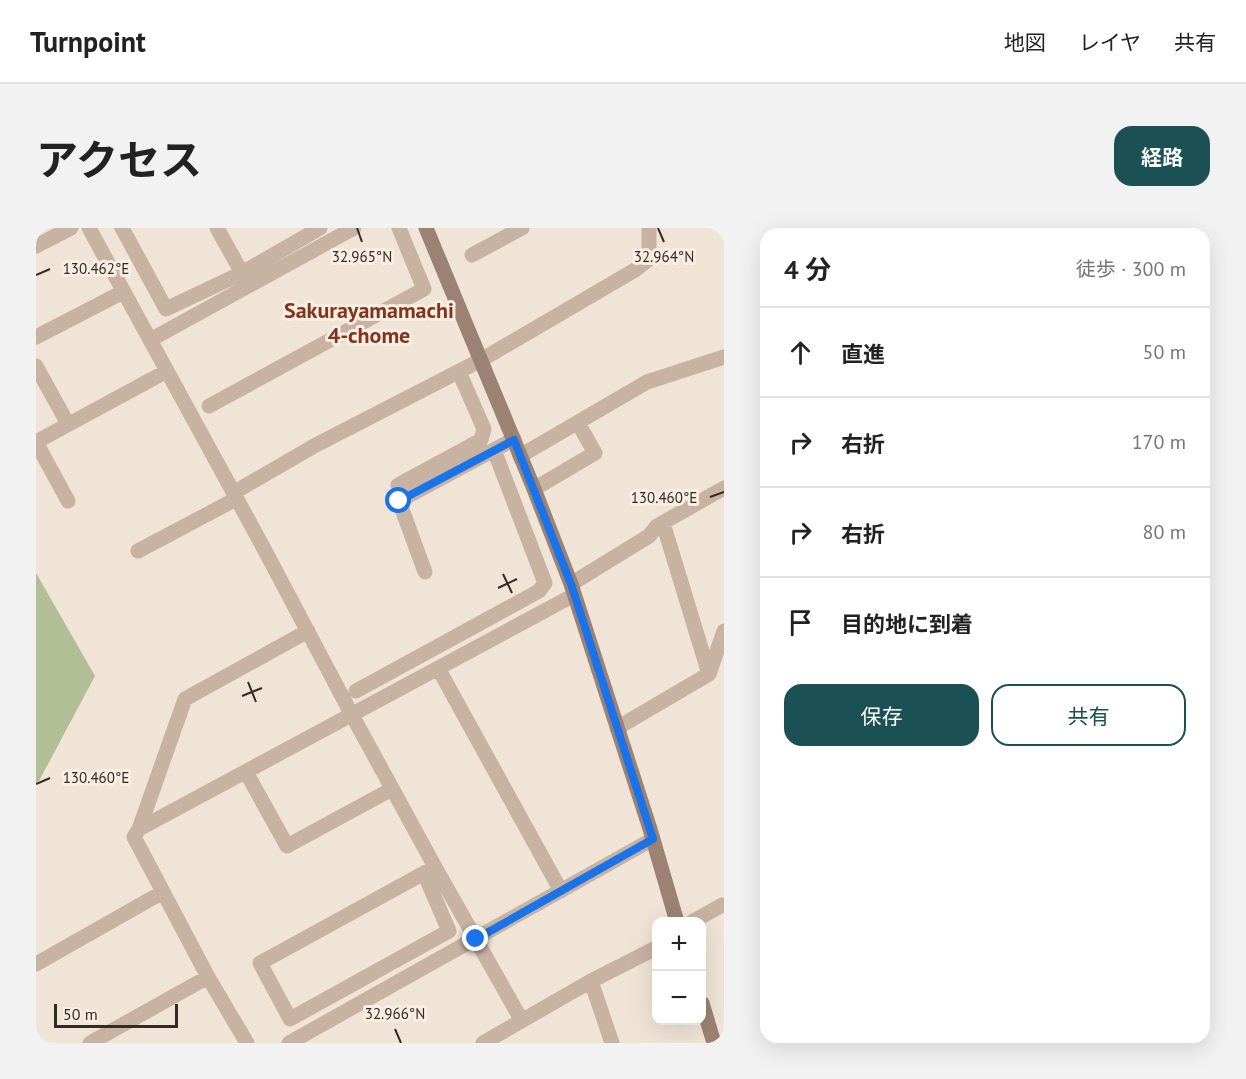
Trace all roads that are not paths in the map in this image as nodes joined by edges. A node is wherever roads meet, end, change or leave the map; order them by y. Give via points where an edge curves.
1 (70, 228) edge
2 (89, 228) edge
3 (122, 228) edge
4 (217, 228) edge
5 (320, 228) edge
6 (354, 228) edge
7 (399, 228) edge
8 (426, 228) edge
9 (522, 228) edge
10 (649, 228) edge
11 (36, 246) edge
12 (472, 255) dead end
13 (242, 273) junction
14 (123, 292) junction
15 (36, 337) edge
16 (150, 340) junction
17 (724, 357) edge
18 (481, 360) junction
19 (36, 366) edge
20 (167, 371) junction
21 (459, 372) junction
22 (209, 406) dead end
23 (578, 423) junction
24 (68, 424) junction
25 (514, 440) junction
26 (36, 442) edge
27 (494, 450) junction
28 (520, 456) junction
29 (398, 485) dead end
30 (724, 488) edge
31 (534, 489) junction
32 (235, 496) junction
33 (68, 501) dead end
34 (663, 523) junction
35 (138, 551) dead end
36 (425, 572) dead end
37 (572, 589) junction
38 (724, 631) edge
39 (308, 632) junction
40 (438, 668) junction
41 (709, 674) junction
42 (356, 691) dead end
43 (352, 715) junction
44 (617, 728) junction
45 (246, 772) junction
46 (392, 789) junction
47 (139, 830) junction
48 (653, 839) junction
49 (429, 870) junction
50 (163, 891) junction
51 (561, 891) junction
52 (724, 905) edge
53 (676, 917) edge
54 (700, 917) edge
55 (476, 939) junction
56 (652, 950) edge
57 (36, 964) edge
58 (208, 977) junction
59 (591, 981) junction
60 (706, 1016) edge
61 (522, 1021) junction
62 (90, 1043) edge
63 (247, 1043) edge
64 (289, 1043) edge
65 (483, 1043) edge
66 (612, 1043) edge
67 (714, 1043) edge

1 - 11 street
2 - 14 street
3 - 13 street via 166,309
4 - 13 street
5 - 13 street
6 - 16 street
7 - 22 street via 424,289
8 - 18 street
9 - 12 street
10 - 18 street via 649,259
14 - 15 street
14 - 16 street
16 - 20 street
17 - 23 street via 647,382
18 - 21 street
18 - 25 street
19 - 24 street
20 - 24 street
20 - 32 street
21 - 29 street via 484,429 481,440
21 - 32 street via 314,446
23 - 28 street
23 - 31 street via 595,453
24 - 26 street
25 - 27 street
25 - 28 street
26 - 33 street
27 - 36 street via 399,501
27 - 42 street via 544,583 539,591
28 - 31 street
30 - 34 street
31 - 37 street
32 - 35 street
32 - 39 street
34 - 37 street
34 - 41 street
37 - 40 street
37 - 44 street
38 - 41 street
39 - 43 street
39 - 47 street via 185,699
40 - 43 street
40 - 51 street
41 - 44 street
43 - 45 street
43 - 46 street
44 - 48 street
45 - 46 street via 287,846
45 - 47 street
46 - 49 street
47 - 50 street via 134,837
48 - 51 street
48 - 53 street
49 - 49 street via 260,963 290,1019 449,931
49 - 55 street
50 - 57 street
50 - 58 street
51 - 55 street
52 - 54 street
55 - 61 street
55 - 64 street
56 - 59 street
58 - 62 street
58 - 63 street
59 - 61 street
59 - 66 street
60 - 67 street
61 - 65 street

